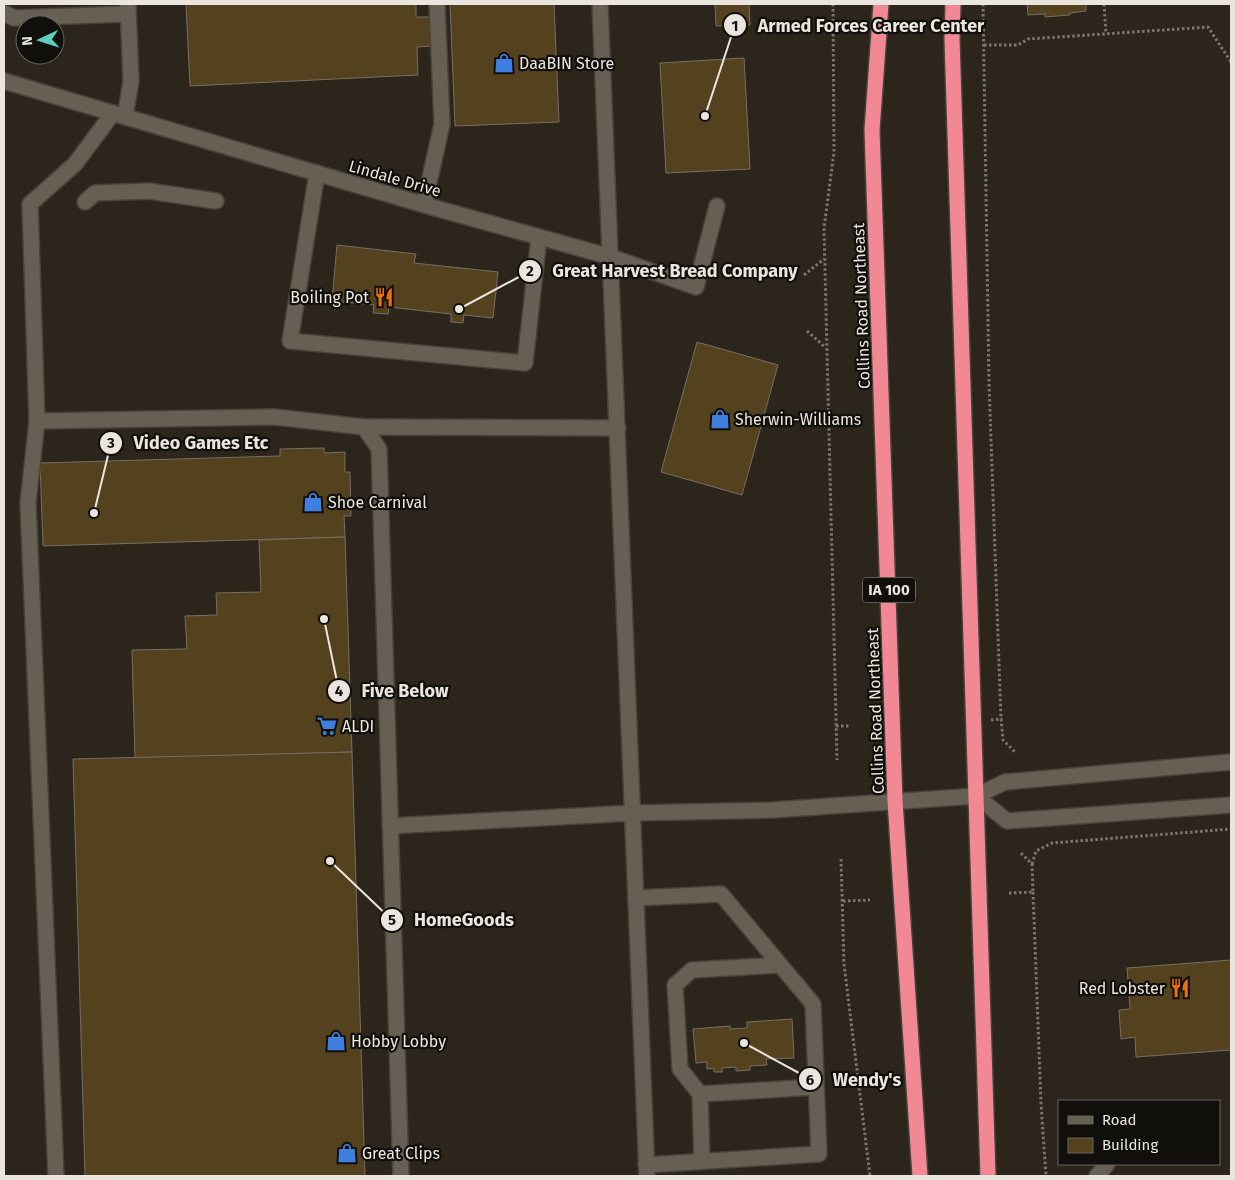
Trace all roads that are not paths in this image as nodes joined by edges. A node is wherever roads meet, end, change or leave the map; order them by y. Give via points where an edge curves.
1 (438, 4) edge
2 (600, 4) edge
3 (881, 4) edge
4 (954, 4) edge
5 (128, 9) edge
6 (4, 13) edge
7 (4, 81) edge
8 (119, 115) junction
9 (317, 173) junction
10 (216, 201) dead end
11 (85, 202) dead end
12 (424, 205) junction
13 (718, 206) dead end
14 (539, 237) junction
15 (611, 257) junction
16 (37, 421) junction
17 (364, 427) junction
18 (618, 428) junction
19 (1231, 762) edge
20 (976, 796) junction
21 (895, 801) junction
22 (1231, 805) edge
23 (633, 813) junction
24 (390, 826) junction
25 (636, 898) junction
26 (780, 965) junction
27 (816, 1087) junction
28 (700, 1094) junction
29 (702, 1161) junction
30 (1107, 1165) edge
31 (646, 1170) edge
32 (56, 1176) edge
33 (401, 1176) edge
34 (920, 1176) edge
35 (988, 1176) edge
36 (1097, 1176) edge

1 - 12 street via 442,124
2 - 15 street
3 - 21 highway, Collins Road Northeast / IA 100 via 872,130
4 - 20 highway via 952,39
5 - 6 street via 14,18
5 - 8 street via 131,81
7 - 8 street, Lindale Drive
8 - 9 street, Lindale Drive
8 - 16 street via 75,164 30,204
9 - 12 street, Lindale Drive
9 - 14 street via 290,341 525,363
10 - 11 street via 149,192 95,193
12 - 14 street, Lindale Drive
13 - 15 street, Lindale Drive via 696,287
14 - 15 street, Lindale Drive
15 - 18 street
16 - 17 street via 275,417
16 - 32 street via 28,503
17 - 18 street
17 - 24 street via 378,449
18 - 23 street
19 - 20 street via 1005,782
20 - 21 street
20 - 22 street via 1007,821
20 - 35 highway
21 - 23 street via 772,810
21 - 34 highway, Collins Road Northeast / IA 100
23 - 24 street
23 - 25 street
24 - 33 street
25 - 26 street via 721,894
25 - 31 street
26 - 27 street via 812,1004
26 - 28 street via 692,970 675,985 680,1069
27 - 28 street
27 - 29 street via 819,1154
28 - 29 street
29 - 31 street
30 - 36 street

